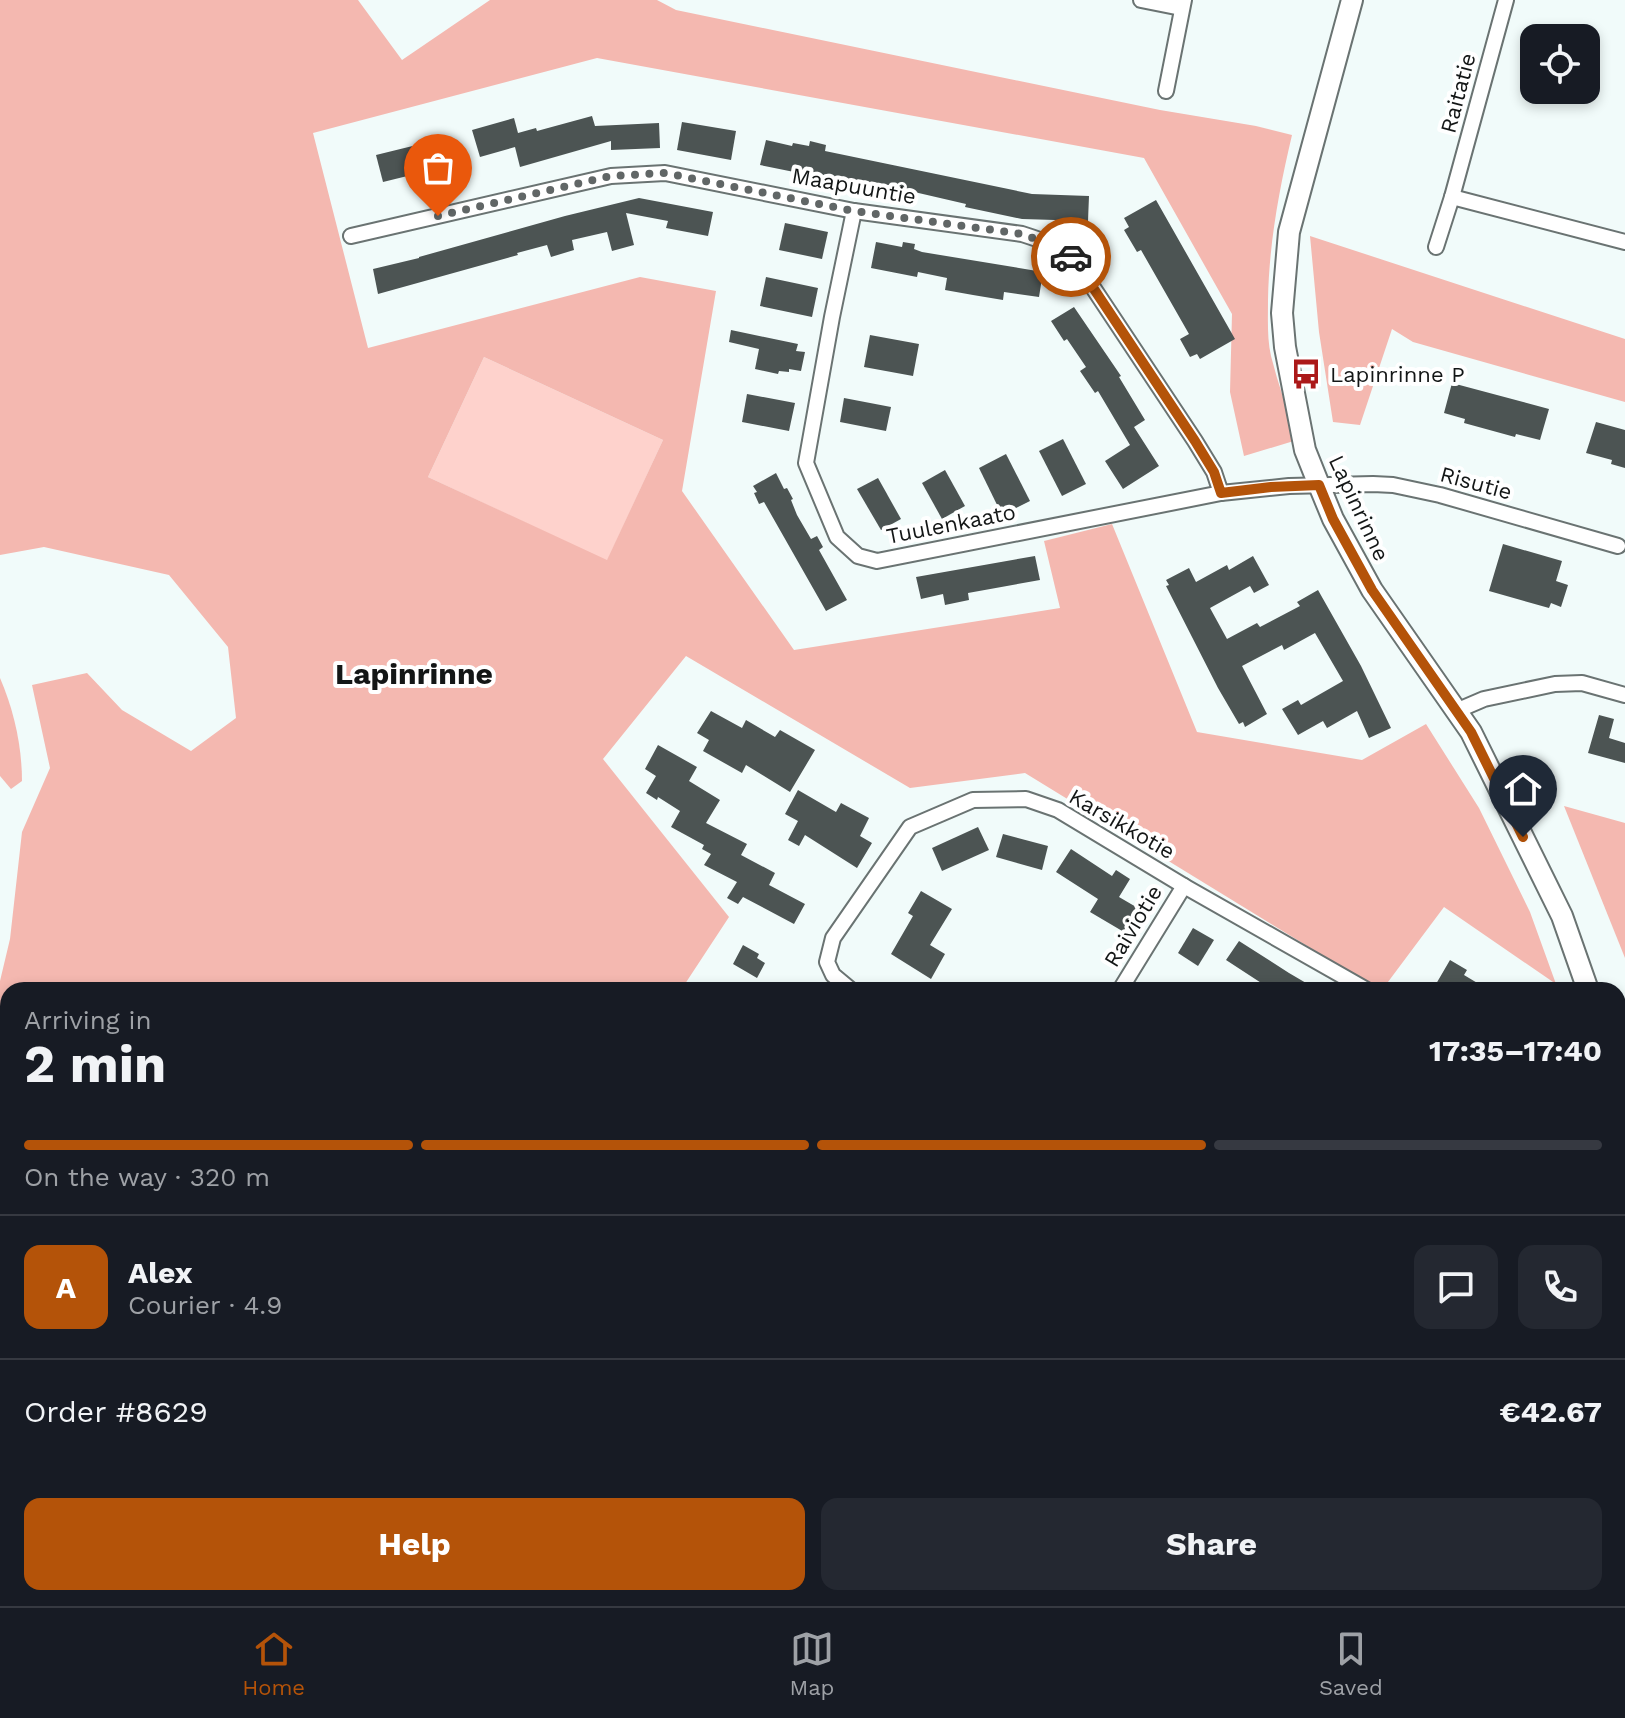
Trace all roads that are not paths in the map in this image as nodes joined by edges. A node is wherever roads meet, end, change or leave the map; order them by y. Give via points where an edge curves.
1 (1141, 0) edge
2 (1352, 0) edge
3 (1506, 0) edge
4 (1183, 4) edge
5 (1166, 91) dead end
6 (1452, 197) junction
7 (854, 211) junction
8 (351, 236) dead end
9 (1625, 242) edge
10 (1436, 247) dead end
11 (1319, 485) junction
12 (1221, 493) junction
13 (1618, 546) dead end
14 (1625, 695) edge
15 (1456, 711) junction
16 (1184, 886) junction
17 (841, 982) edge
18 (1125, 982) edge
19 (1353, 982) edge
20 (1585, 982) edge

1 - 4 street
2 - 11 street, Lapinrinne via 1289,232 1282,313 1296,409
3 - 6 street, Raitatie
4 - 5 street
6 - 9 street
6 - 10 street, Raitatie
7 - 8 street, Maapuuntie via 665,173 611,176
7 - 12 street, Maapuuntie via 1022,234 1063,249 1195,441
7 - 12 street, Tuulenkaato via 806,463 837,537 858,556 877,561
11 - 12 street, Tuulenkaato
11 - 13 street, Risutie via 1393,485
11 - 15 street, Lapinrinne via 1372,590
14 - 15 street via 1582,683 1555,684 1484,699
15 - 20 street, Lapinrinne via 1562,916
16 - 17 street, Karsikkotie via 1058,810 1026,799 973,800 910,827 833,938 827,962
16 - 18 street, Raiviotie
16 - 19 street, Karsikkotie

